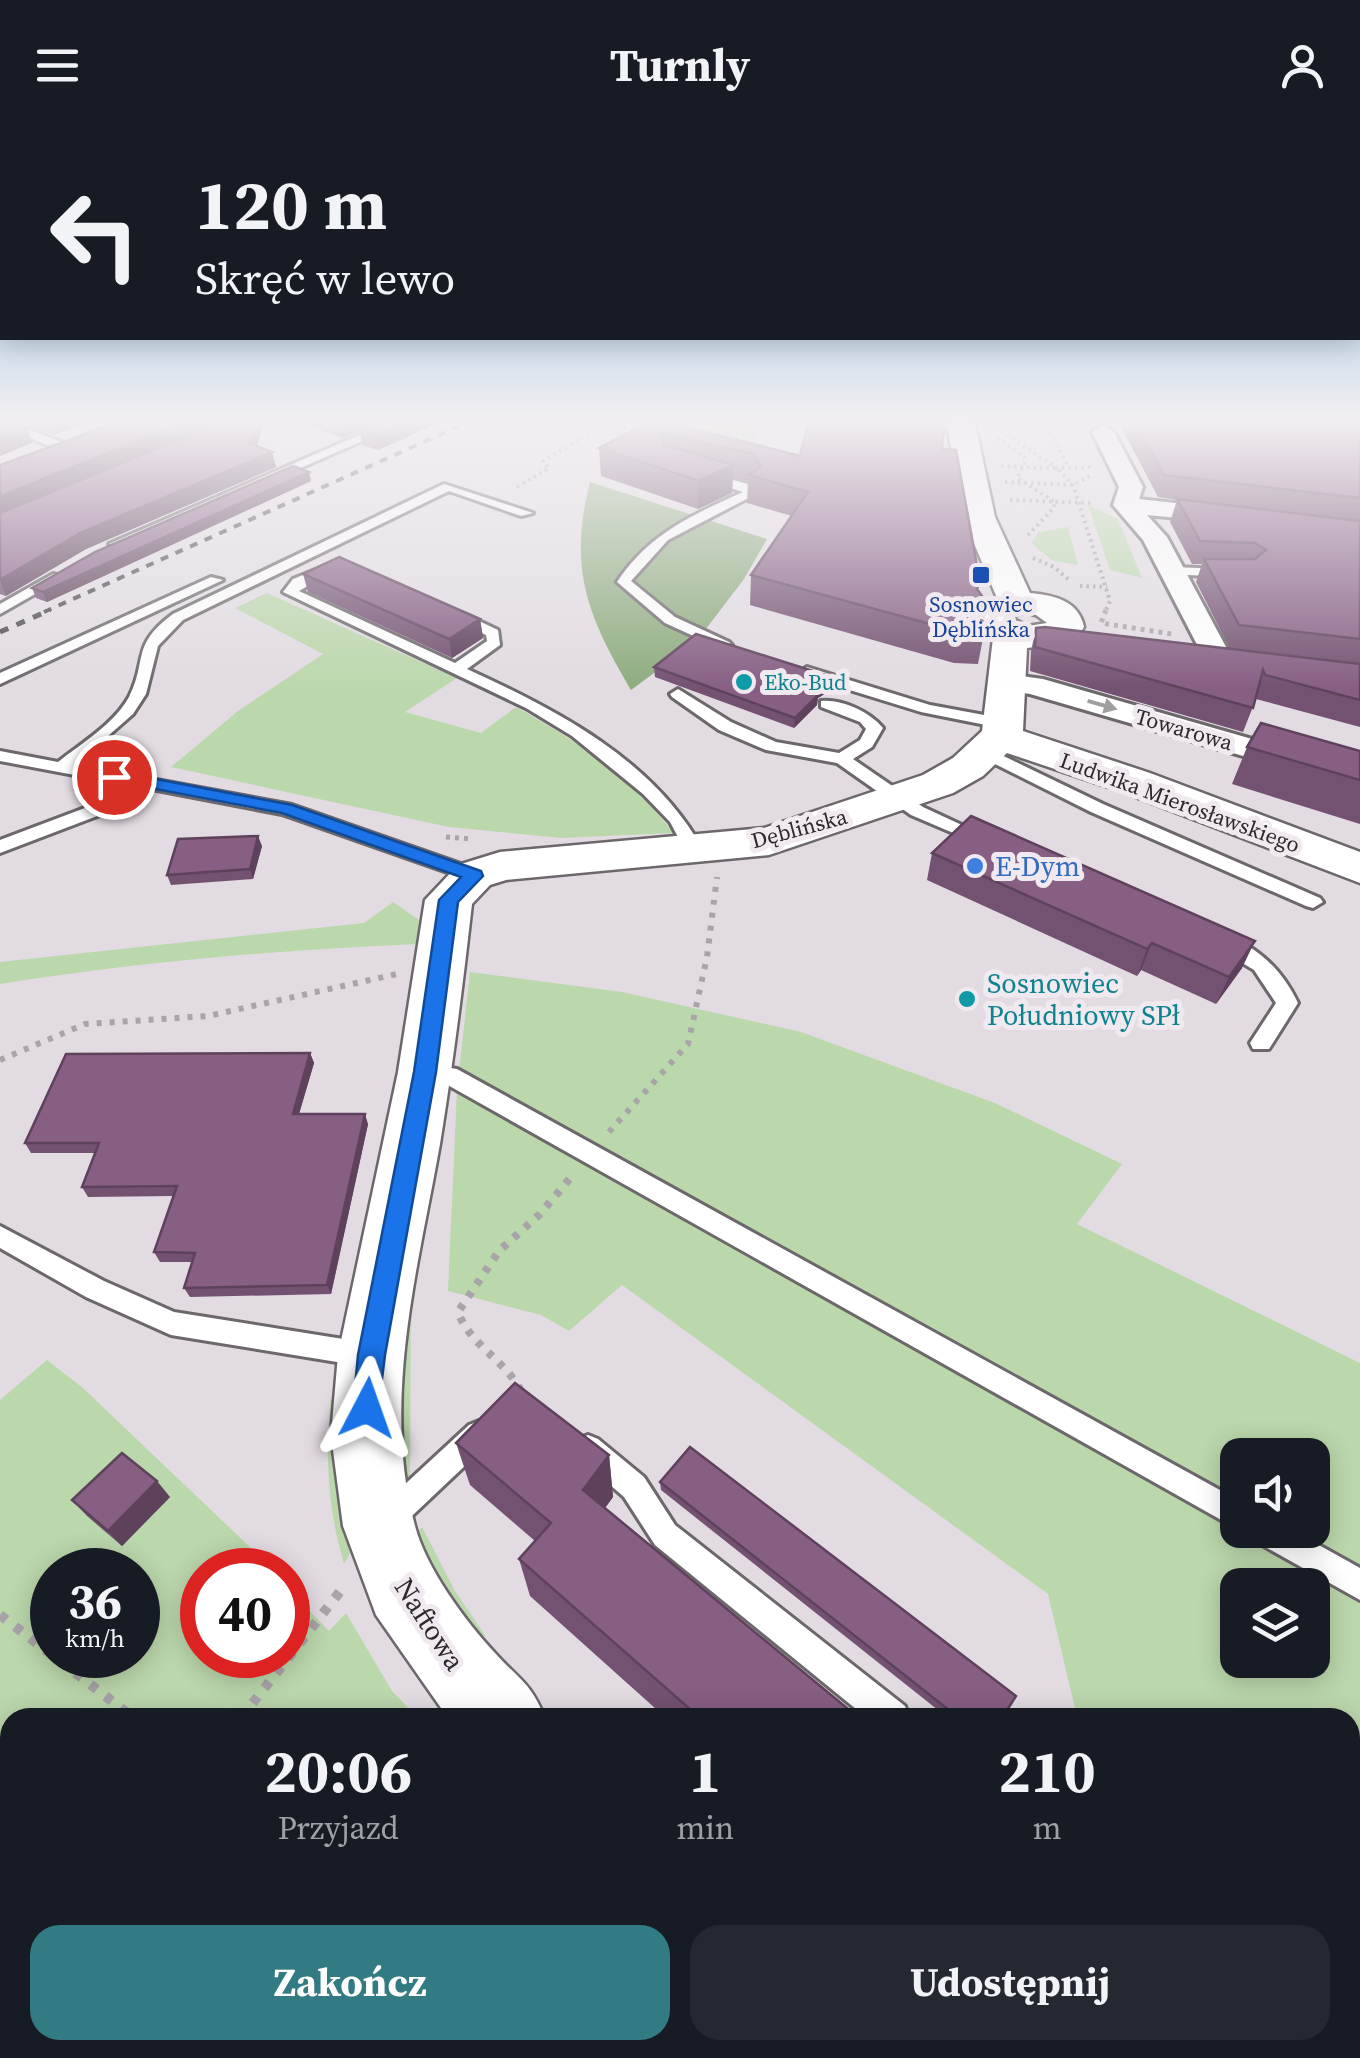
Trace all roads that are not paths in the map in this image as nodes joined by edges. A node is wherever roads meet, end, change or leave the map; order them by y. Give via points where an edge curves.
1 (198, 509) edge
2 (399, 509) edge
3 (514, 509) edge
4 (718, 509) edge
5 (977, 509) edge
6 (1129, 509) edge
7 (1162, 509) edge
8 (526, 513) dead end
9 (366, 516) dead end
10 (1245, 518) edge
11 (108, 548) edge
12 (78, 564) edge
13 (346, 567) edge
14 (1172, 571) junction
15 (1247, 574) edge
16 (437, 607) edge
17 (0, 609) edge
18 (1016, 618) junction
19 (1089, 626) road end
20 (733, 648) edge
21 (1213, 650) junction
22 (1177, 654) edge
23 (1256, 664) edge
24 (787, 666) edge
25 (454, 671) junction
26 (0, 679) edge
27 (1007, 682) junction
28 (678, 694) dead end
29 (827, 704) dead end
30 (998, 738) junction
31 (0, 756) edge
32 (842, 759) junction
33 (60, 768) junction
34 (1360, 780) edge
35 (149, 783) junction
36 (898, 798) junction
37 (0, 847) edge
38 (1008, 850) edge
39 (478, 858) junction
40 (707, 859) junction
41 (1360, 868) edge
42 (1314, 902) dead end
43 (1210, 936) edge
44 (1261, 1043) dead end
45 (425, 1072) junction
46 (0, 1236) edge
47 (371, 1355) junction
48 (521, 1392) edge
49 (564, 1428) edge
50 (1220, 1506) edge
51 (379, 1526) junction
52 (1294, 1548) edge
53 (1360, 1585) edge
54 (495, 1708) edge
55 (880, 1708) edge

1 - 11 lane
2 - 33 lane via 174,619 147,654 137,698
3 - 8 lane
4 - 20 lane via 669,532 639,556 624,582 652,610
5 - 18 street
6 - 14 street
7 - 10 street
9 - 26 lane
12 - 17 lane
13 - 25 lane via 298,582 290,592
14 - 15 lane
14 - 21 street
16 - 25 lane via 494,635 494,642
18 - 19 street via 1046,637
18 - 27 street
21 - 22 street
21 - 23 street
24 - 30 lane
25 - 40 lane via 578,732 649,790
27 - 30 street
27 -> 34 street, Towarowa
28 - 32 lane via 725,726 772,746
29 - 32 lane via 875,728
30 - 36 street, Dęblińska via 938,784
30 - 41 street, Ludwika Mierosławskiego
30 - 42 lane via 1097,808
31 - 33 lane
32 - 36 lane
33 - 35 lane
35 - 37 lane via 128,798
35 - 39 lane via 286,808 430,860
36 - 38 lane
36 - 40 street, Dęblińska
39 - 40 street, Dęblińska
39 - 45 street, Naftowa via 449,900
43 - 44 lane via 1247,952 1280,985 1287,1003
45 - 47 street, Naftowa
45 - 50 lane via 449,1075
46 - 47 lane via 171,1323
47 - 51 street, Naftowa via 365,1435
48 - 51 lane
49 - 55 lane via 634,1487 665,1535
51 - 54 street, Naftowa via 402,1590 466,1680
52 - 53 lane

